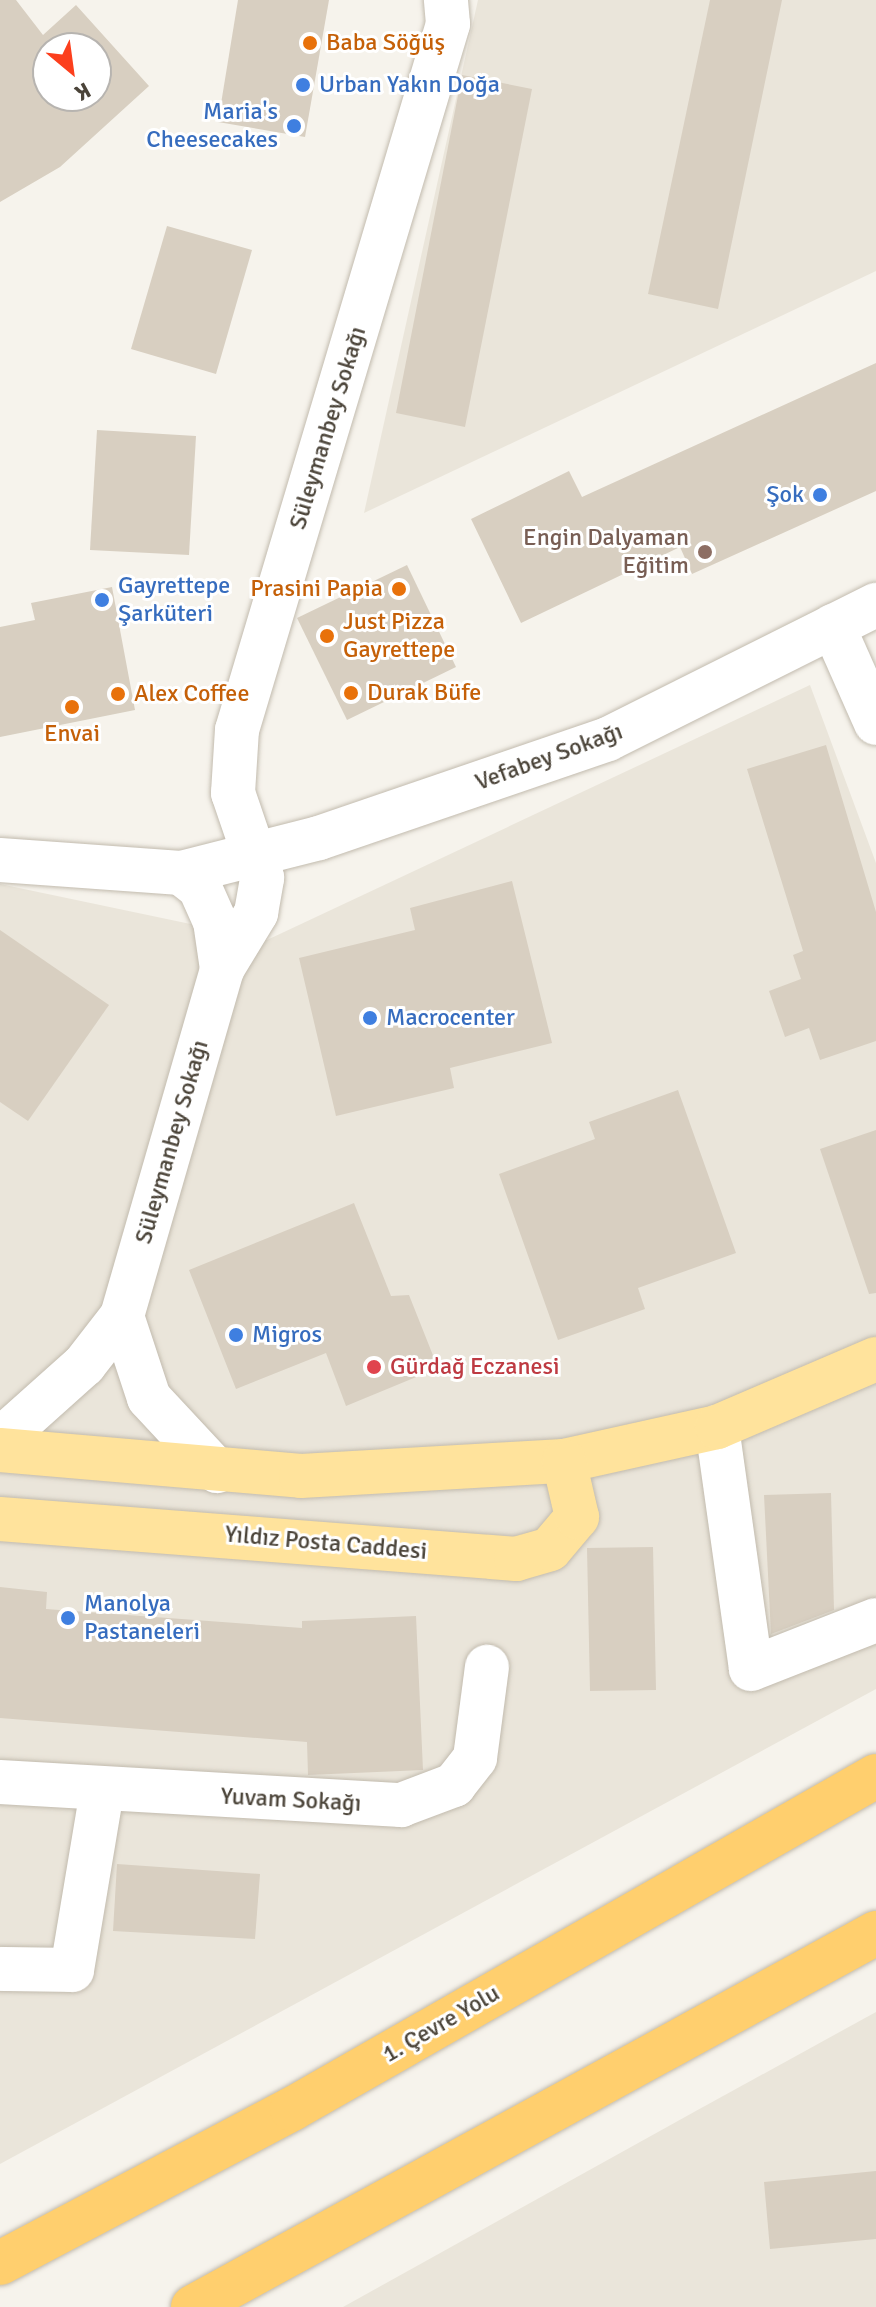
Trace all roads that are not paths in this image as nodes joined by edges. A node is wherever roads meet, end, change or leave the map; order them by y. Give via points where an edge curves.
1 (446, 0) edge
2 (876, 605) edge
3 (833, 626) junction
4 (876, 723) edge
5 (253, 856) junction
6 (0, 860) edge
7 (181, 873) junction
8 (222, 969) junction
9 (122, 1316) junction
10 (876, 1359) edge
11 (717, 1427) junction
12 (0, 1440) edge
13 (0, 1450) edge
14 (564, 1461) junction
15 (217, 1471) junction
16 (0, 1519) edge
17 (876, 1620) edge
18 (487, 1667) dead end
19 (866, 1780) edge
20 (0, 1782) edge
21 (102, 1791) junction
22 (876, 1933) edge
23 (0, 1969) edge
24 (0, 2263) edge
25 (193, 2307) edge

1 - 5 street, Süleymanbey Sokağı via 448,24 237,730 233,793
2 - 3 street, Vefabey Sokağı
3 - 4 street
3 - 5 street, Vefabey Sokağı via 608,739
5 - 7 street via 224,857
5 - 8 street, Süleymanbey Sokağı via 262,878 256,913
6 - 7 street
7 - 8 street, Süleymanbey Sokağı via 200,888 215,921
8 - 9 street, Süleymanbey Sokağı
9 - 12 street, Süleymanbey Sokağı via 84,1365
9 - 15 street via 149,1398
10 - 11 main road
11 - 14 main road
11 - 17 street via 751,1669
13 - 15 main road
14 - 15 main road via 364,1474
14 - 16 main road, Yıldız Posta Caddesi via 577,1517 550,1549 516,1559
18 - 21 street, Yuvam Sokağı via 475,1758 454,1785 401,1805
19 - 24 highway, 1. Çevre Yolu via 292,2109
20 - 21 street, Yuvam Sokağı
21 - 23 street via 72,1970
22 - 25 highway

